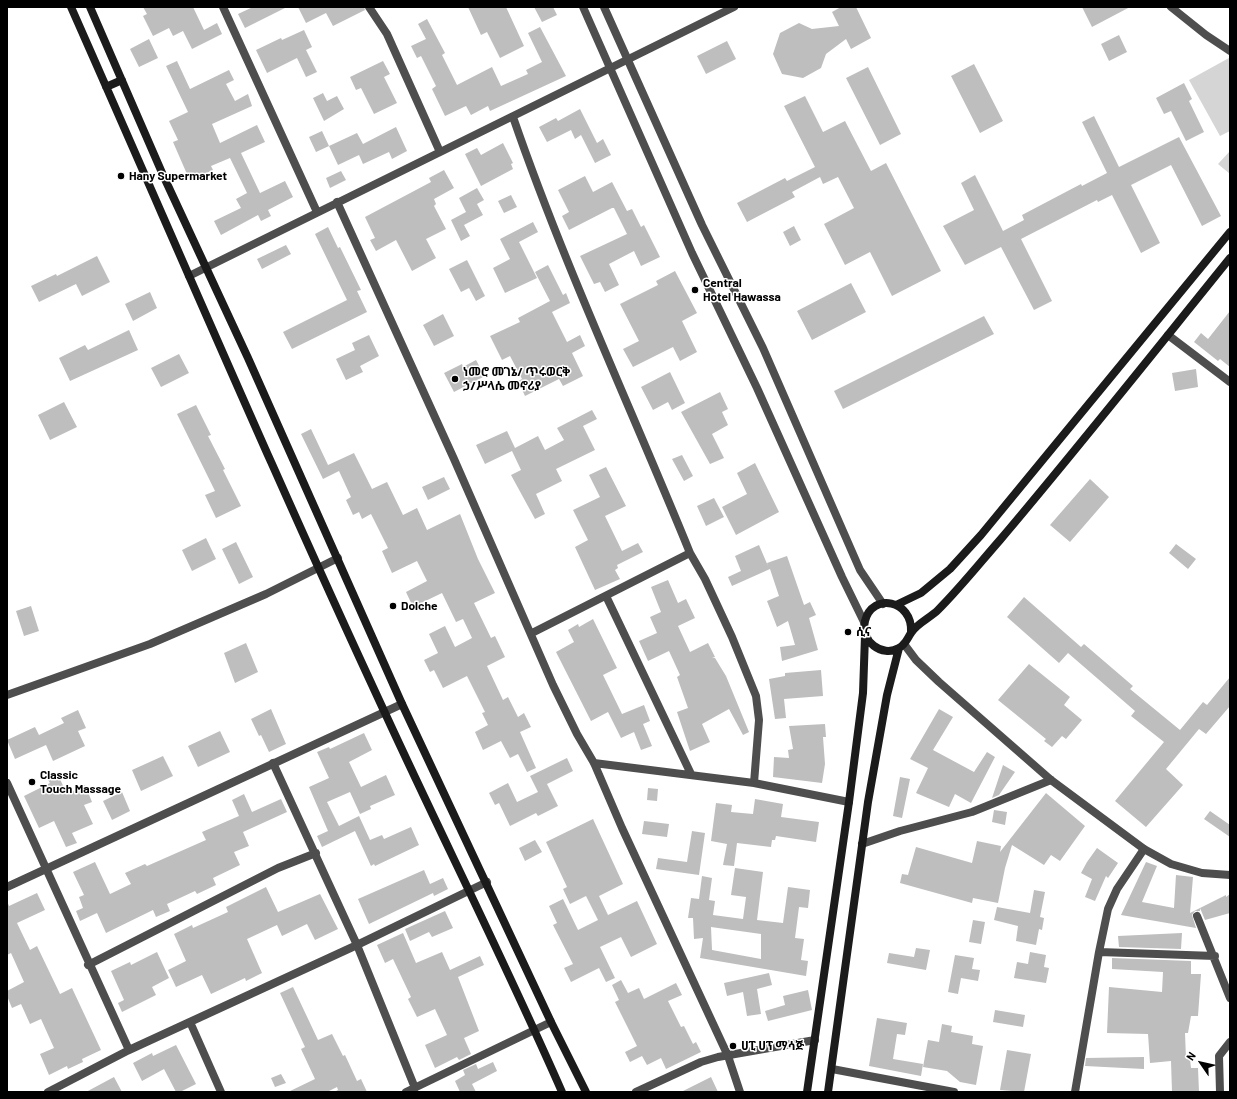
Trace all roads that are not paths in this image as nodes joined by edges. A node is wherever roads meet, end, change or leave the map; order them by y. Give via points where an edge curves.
1 (71, 7) edge
2 (90, 7) edge
3 (223, 7) edge
4 (369, 7) edge
5 (583, 7) edge
6 (604, 7) edge
7 (734, 7) edge
8 (1171, 7) edge
9 (1230, 51) edge
10 (628, 59) junction
11 (610, 68) junction
12 (122, 80) junction
13 (106, 87) junction
14 (513, 117) junction
15 (440, 152) junction
16 (337, 202) junction
17 (317, 212) junction
18 (1230, 232) edge
19 (1230, 258) edge
20 (205, 268) junction
21 (189, 276) junction
22 (1168, 335) junction
23 (1230, 382) edge
24 (690, 553) junction
25 (338, 558) junction
26 (319, 566) junction
27 (606, 596) junction
28 (883, 604) junction
29 (896, 605) junction
30 (864, 622) junction
31 (911, 632) junction
32 (532, 633) junction
33 (866, 635) junction
34 (902, 646) junction
35 (7, 695) edge
36 (402, 704) junction
37 (384, 711) junction
38 (273, 763) junction
39 (594, 763) junction
40 (691, 774) junction
41 (1051, 780) junction
42 (7, 783) edge
43 (754, 783) junction
44 (850, 802) junction
45 (862, 844) junction
46 (1144, 849) junction
47 (316, 853) junction
48 (46, 871) junction
49 (1230, 875) edge
50 (486, 882) junction
51 (7, 888) edge
52 (469, 890) junction
53 (1197, 916) dead end
54 (357, 945) junction
55 (1099, 952) junction
56 (1215, 956) junction
57 (88, 965) junction
58 (1230, 998) edge
59 (190, 1022) junction
60 (551, 1022) junction
61 (535, 1030) junction
62 (815, 1040) junction
63 (1230, 1042) edge
64 (129, 1050) junction
65 (728, 1056) junction
66 (832, 1069) junction
67 (415, 1088) junction
68 (48, 1092) edge
69 (220, 1092) edge
70 (406, 1092) edge
71 (562, 1092) edge
72 (586, 1092) edge
73 (636, 1092) edge
74 (740, 1092) edge
75 (807, 1092) edge
76 (828, 1092) edge
77 (954, 1092) edge
78 (1076, 1092) edge
79 (1220, 1092) edge

1 - 13 main road
2 - 12 main road
3 - 17 street
4 - 15 street via 387,34
5 - 11 street
6 - 10 street
7 - 10 street
8 - 9 street
10 - 11 street
10 - 28 street via 702,225 763,348 860,570
11 - 14 street
11 - 30 street via 692,253
12 - 13 main road
12 - 20 main road
13 - 21 main road
14 - 15 street
14 - 24 street via 531,171
15 - 16 street
16 - 17 street
16 - 32 street
17 - 20 street
18 - 29 main road via 981,535 950,569 927,588
19 - 22 main road
20 - 21 street
20 - 25 main road
21 - 26 main road
22 - 23 street
22 - 31 main road via 967,579 937,612
24 - 27 street
24 - 43 street via 705,578 756,696 759,720
25 - 26 street
25 - 36 main road
26 - 35 street via 266,594 150,644
26 - 37 main road
27 - 32 street
27 - 40 street
28 - 29 main road
28 - 30 main road via 871,610
29 - 31 main road via 902,608 910,619
30 - 33 main road
31 - 34 main road
32 - 39 street via 573,727
33 - 34 main road via 879,650 886,651
33 - 44 main road via 863,693
34 - 41 street via 939,682
34 - 45 main road via 887,695
36 - 37 street
36 - 50 main road
37 - 38 street
37 - 52 main road
38 - 47 street
38 - 48 street
39 - 40 street
39 - 65 street
40 - 43 street
41 - 45 street via 972,812
41 - 46 street
42 - 48 street
43 - 44 street
44 - 62 main road
45 - 66 main road
46 - 49 street via 1184,868 1202,873
46 - 55 street via 1117,888 1108,909
47 - 54 street
47 - 57 street via 278,868
48 - 51 street
48 - 57 street
50 - 52 street
50 - 60 main road
52 - 54 street
52 - 61 main road
53 - 56 street
54 - 59 street
54 - 67 street
55 - 56 street
55 - 78 street
56 - 58 street
57 - 64 street
59 - 64 street
59 - 69 street
60 - 61 street
60 - 72 main road
61 - 67 street
61 - 71 main road
62 - 65 street
62 - 75 main road
63 - 79 street via 1218,1056
64 - 68 street
65 - 73 street via 718,1056 701,1062
65 - 74 street
66 - 76 main road
66 - 77 street
67 - 70 street

